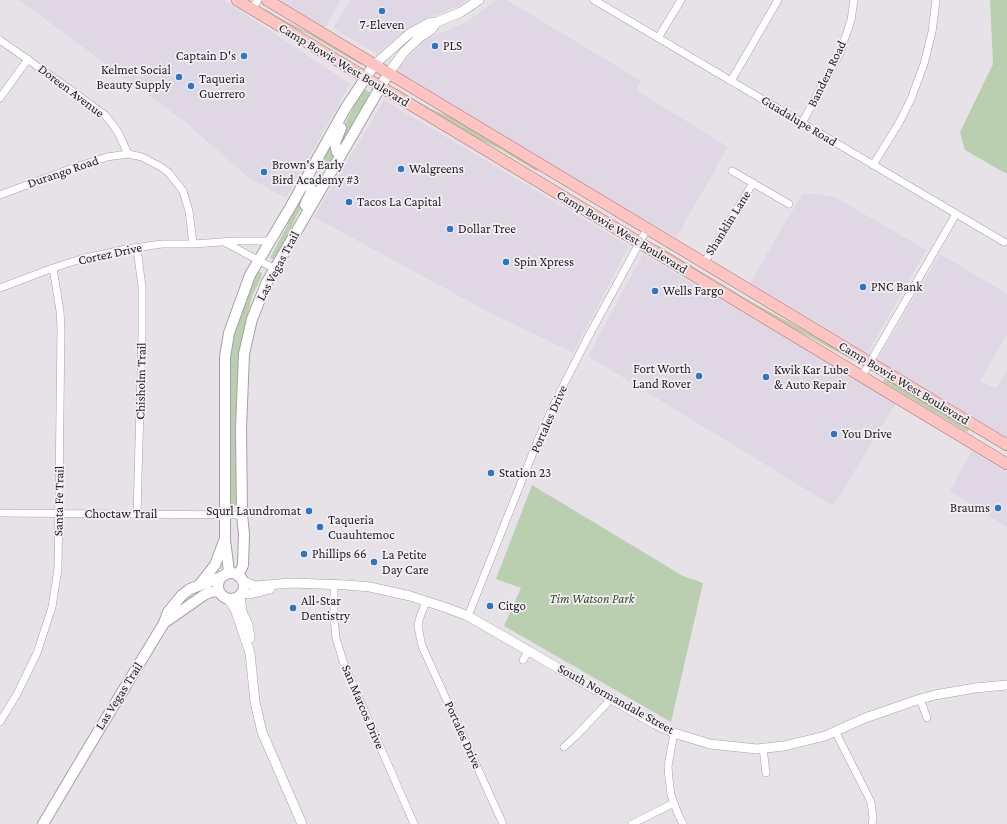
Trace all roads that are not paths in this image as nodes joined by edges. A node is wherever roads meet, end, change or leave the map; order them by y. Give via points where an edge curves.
1 (237, 0) edge
2 (267, 0) edge
3 (479, 0) edge
4 (594, 0) edge
5 (681, 0) edge
6 (778, 0) edge
7 (854, 0) edge
8 (936, 0) edge
9 (255, 5) edge
10 (437, 22) junction
11 (658, 38) junction
12 (0, 40) edge
13 (28, 59) junction
14 (374, 65) junction
15 (388, 74) junction
16 (365, 78) junction
17 (731, 81) junction
18 (380, 87) junction
19 (0, 98) edge
20 (345, 109) junction
21 (802, 123) junction
22 (128, 154) junction
23 (341, 156) junction
24 (873, 165) junction
25 (548, 170) junction
26 (732, 171) dead end
27 (304, 180) junction
28 (541, 183) junction
29 (753, 183) junction
30 (0, 195) edge
31 (789, 204) dead end
32 (956, 214) junction
33 (300, 227) junction
34 (647, 229) junction
35 (269, 241) junction
36 (224, 242) junction
37 (1004, 242) dead end
38 (640, 243) junction
39 (193, 244) junction
40 (136, 248) junction
41 (259, 260) junction
42 (704, 263) junction
43 (53, 268) junction
44 (275, 269) junction
45 (0, 288) edge
46 (870, 363) junction
47 (862, 376) junction
48 (990, 435) junction
49 (1007, 445) edge
50 (982, 448) junction
51 (1007, 464) edge
52 (0, 513) edge
53 (59, 514) junction
54 (137, 514) junction
55 (225, 515) junction
56 (242, 515) junction
57 (225, 540) junction
58 (223, 576) junction
59 (240, 578) junction
60 (200, 584) junction
61 (334, 584) junction
62 (278, 585) junction
63 (218, 591) junction
64 (241, 594) junction
65 (226, 598) junction
66 (426, 601) junction
67 (468, 616) junction
68 (164, 623) junction
69 (529, 650) junction
70 (250, 653) junction
71 (523, 660) dead end
72 (1007, 685) edge
73 (612, 698) junction
74 (920, 699) junction
75 (927, 718) dead end
76 (0, 722) edge
77 (835, 731) junction
78 (674, 733) junction
79 (564, 747) dead end
80 (763, 748) junction
81 (766, 773) dead end
82 (674, 803) junction
83 (43, 824) edge
84 (302, 824) edge
85 (414, 824) edge
86 (503, 824) edge
87 (632, 824) edge
88 (683, 824) edge
89 (872, 824) edge

1 - 9 main road, Camp Bowie West Boulevard
2 - 14 main road, Camp Bowie West Boulevard
3 - 10 street via 461,12
4 - 11 street, Guadalupe Road
5 - 11 street
6 - 17 street
7 - 21 street, Bandera Road via 851,20 840,53
8 - 24 street via 924,64 911,99
9 - 16 main road, Camp Bowie West Boulevard
10 - 14 street via 428,23 409,34
10 - 15 street via 404,52
11 - 17 street, Guadalupe Road
12 - 13 street, Doreen Avenue
13 - 19 street
13 - 22 street, Doreen Avenue via 105,116 114,125
14 - 15 main road, Camp Bowie West Boulevard
14 - 16 main road, Las Vegas Trail
15 - 18 main road, Las Vegas Trail
15 - 25 main road, Camp Bowie West Boulevard
16 - 18 main road, Camp Bowie West Boulevard
16 - 20 main road, Las Vegas Trail
17 - 21 street, Guadalupe Road
18 - 23 main road, Las Vegas Trail
18 - 28 main road, Camp Bowie West Boulevard
20 - 23 main road via 346,118 335,143
20 - 27 main road, Las Vegas Trail
21 - 24 street, Guadalupe Road
22 - 30 street, Durango Road via 107,157
22 - 39 street via 150,161 169,173 177,182 183,191 189,211
23 - 33 main road, Las Vegas Trail
24 - 32 street, Guadalupe Road
25 - 28 main road
25 - 34 main road, Camp Bowie West Boulevard
26 - 29 street
27 - 33 main road via 312,190 299,216
27 - 35 main road, Las Vegas Trail
28 - 38 main road, Camp Bowie West Boulevard
29 - 31 street
29 - 42 street, Shanklin Lane
32 - 37 street, Guadalupe Road
32 - 46 street
33 - 44 main road, Las Vegas Trail
34 - 38 street, Portales Drive
34 - 42 main road, Camp Bowie West Boulevard
35 - 36 street, Cortez Drive
35 - 41 main road, Las Vegas Trail
36 - 39 street, Cortez Drive
36 - 41 street
38 - 47 main road, Camp Bowie West Boulevard
38 - 67 street, Portales Drive via 559,394
39 - 40 street, Cortez Drive via 162,244
40 - 43 street, Cortez Drive
40 - 54 street, Chisholm Trail via 142,287
41 - 44 street
41 - 55 main road, Las Vegas Trail via 238,307 229,333 225,357
42 - 46 main road, Camp Bowie West Boulevard
43 - 45 street, Cortez Drive
43 - 53 street, Santa Fe Trail via 61,329
44 - 56 main road, Las Vegas Trail via 266,282 252,319 244,354 241,429
46 - 47 street
46 - 48 main road, Camp Bowie West Boulevard
47 - 50 main road, Camp Bowie West Boulevard
48 - 49 main road, Camp Bowie West Boulevard
48 - 50 main road
50 - 51 main road, Camp Bowie West Boulevard
52 - 53 street, Choctaw Trail
53 - 54 street, Choctaw Trail
53 - 76 street, Santa Fe Trail via 58,569 48,622 27,675
54 - 55 street, Choctaw Trail
55 - 56 street, Choctaw Trail
55 - 57 main road, Las Vegas Trail
56 - 59 main road, Las Vegas Trail via 244,534
57 - 58 main road via 229,572
57 - 60 main road via 215,565
58 - 59 main road via 230,574
58 - 60 main road
58 - 63 main road via 217,586
59 - 62 street, South Normandale Street via 255,586
59 - 64 main road via 244,589
60 - 68 main road via 190,589 174,604
61 - 62 street, South Normandale Street
61 - 66 street, South Normandale Street via 370,587
61 - 85 street, San Marcos Drive via 336,631 344,664
62 - 64 street, South Normandale Street via 271,589
63 - 65 main road
63 - 68 main road, Las Vegas Trail via 204,594
64 - 65 main road via 236,598
64 - 70 street via 242,612 248,625
65 - 70 street via 236,612
66 - 67 street, South Normandale Street
66 - 86 street, Portales Drive via 418,627 422,646
67 - 69 street, South Normandale Street
68 - 83 main road, Las Vegas Trail
69 - 71 street
69 - 73 street, South Normandale Street
70 - 84 street via 258,720
72 - 74 street, South Normandale Street via 969,689
73 - 78 street, South Normandale Street
73 - 79 street
74 - 75 street
74 - 77 street, South Normandale Street
77 - 80 street, South Normandale Street via 784,746
77 - 89 street via 871,802
78 - 80 street, South Normandale Street via 710,744
78 - 82 street via 668,766
80 - 81 street
82 - 87 street
82 - 88 street

